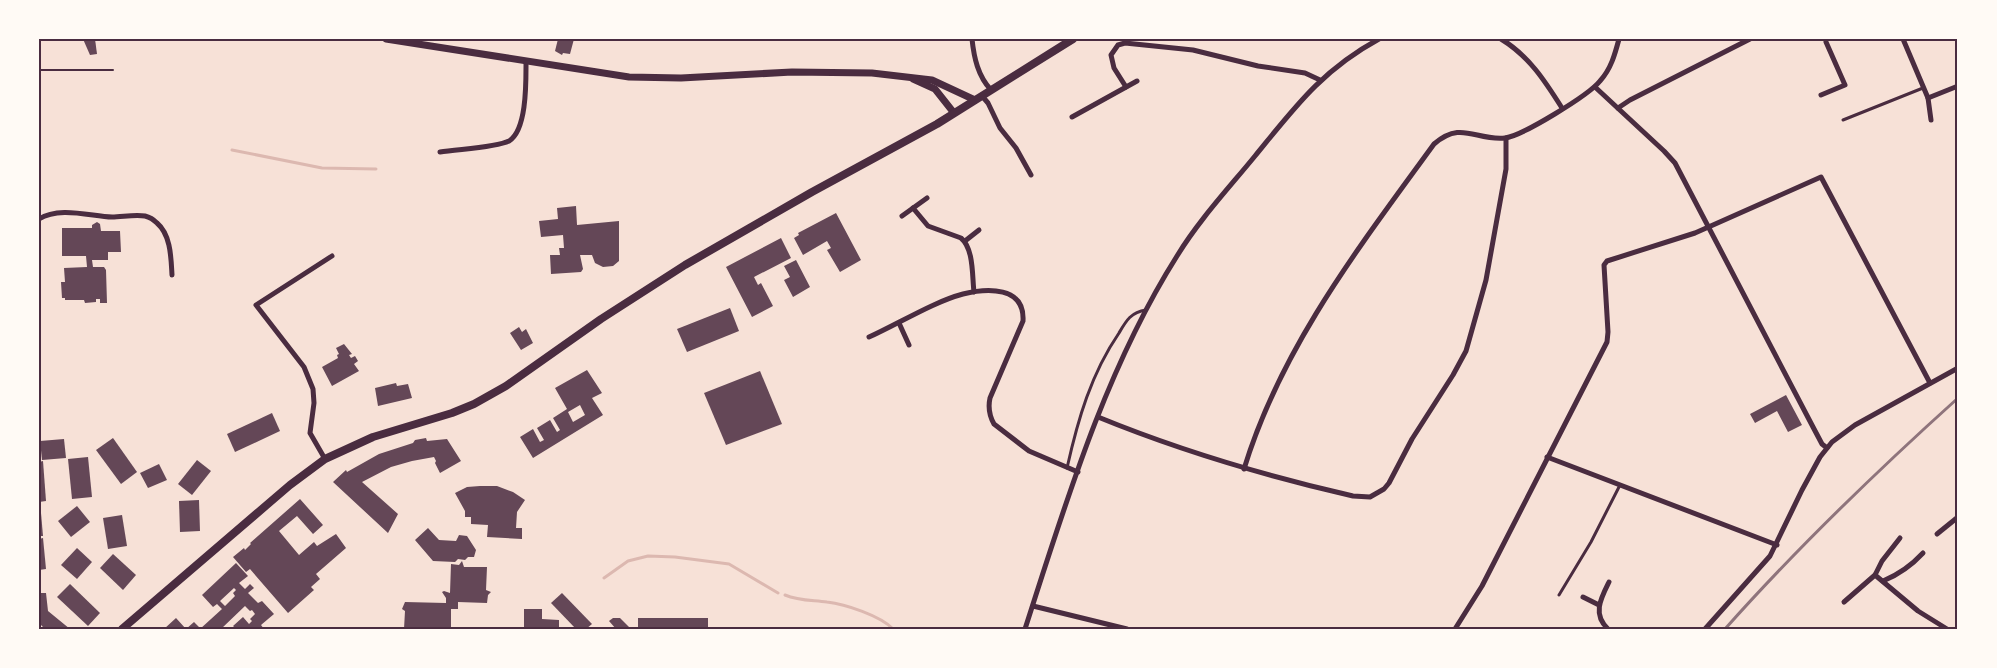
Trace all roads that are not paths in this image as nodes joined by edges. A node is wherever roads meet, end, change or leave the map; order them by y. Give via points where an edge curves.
1 (386, 39) edge
2 (972, 39) edge
3 (1073, 39) edge
4 (1379, 39) edge
5 (1501, 39) edge
6 (1619, 39) edge
7 (1750, 39) edge
8 (1903, 39) edge
9 (1826, 42) dead end
10 (526, 62) junction
11 (914, 79) junction
12 (1320, 80) junction
13 (1137, 81) dead end
14 (1958, 86) edge
15 (1126, 87) junction
16 (1595, 87) junction
17 (1923, 88) junction
18 (991, 90) junction
19 (1821, 95) dead end
20 (978, 98) junction
21 (1928, 98) junction
22 (1562, 108) junction
23 (1618, 108) junction
24 (954, 113) junction
25 (1072, 117) dead end
26 (1843, 120) dead end
27 (1931, 120) dead end
28 (1506, 138) junction
29 (440, 152) dead end
30 (1031, 175) dead end
31 (927, 198) dead end
32 (913, 208) junction
33 (902, 216) dead end
34 (39, 219) edge
35 (1708, 227) junction
36 (979, 230) dead end
37 (965, 242) junction
38 (332, 256) dead end
39 (172, 275) dead end
40 (974, 292) junction
41 (1146, 310) junction
42 (899, 323) junction
43 (869, 337) dead end
44 (909, 345) dead end
45 (1958, 368) edge
46 (1930, 383) junction
47 (1098, 417) junction
48 (1827, 448) junction
49 (1547, 457) junction
50 (325, 459) junction
51 (1067, 468) junction
52 (1244, 469) junction
53 (1078, 472) junction
54 (1620, 485) junction
55 (1958, 517) edge
56 (1937, 534) dead end
57 (1900, 538) dead end
58 (1777, 545) junction
59 (1923, 552) dead end
60 (1875, 575) junction
61 (1883, 581) junction
62 (1609, 582) dead end
63 (1559, 595) dead end
64 (1583, 597) dead end
65 (1844, 602) dead end
66 (1599, 605) junction
67 (1033, 606) junction
68 (122, 629) edge
69 (1025, 629) edge
70 (1127, 629) edge
71 (1455, 629) edge
72 (1608, 629) edge
73 (1705, 629) edge
74 (1947, 629) edge

1 - 10 street
2 - 18 street via 974,58
3 - 18 main road
4 - 12 street
5 - 22 street via 1535,67
6 - 16 street via 1610,66
7 - 23 street
8 - 17 street
9 - 19 street via 1845,84
10 - 11 street via 651,78 824,71
10 - 29 street via 524,109 516,135 494,145
11 - 20 street via 932,80
11 - 24 street via 935,89
12 - 15 street via 1305,73 1193,50 1122,43 1112,55 1112,62
12 - 41 street via 1192,233
13 - 15 street
14 - 21 street
15 - 25 street
16 - 22 street
16 - 23 street
17 - 21 street
17 - 26 lane
18 - 20 main road
20 - 24 main road
20 - 30 street via 987,103
21 - 27 street
22 - 28 street via 1521,134
23 - 35 street via 1671,158
24 - 50 main road via 685,265 490,395 452,413 361,441
28 - 52 street via 1463,131 1434,144 1340,275 1306,331 1287,364
28 - 52 street via 1506,169 1486,280 1466,351 1389,483 1370,496 1353,496
31 - 32 street
32 - 33 street
32 - 37 street via 928,226
34 - 39 street via 48,214 150,218 166,238
35 - 46 street via 1821,177
35 - 48 street
35 - 49 street via 1605,263 1607,342
36 - 37 street
37 - 40 street
38 - 50 street via 256,305 310,378 314,403 310,433
40 - 42 street
40 - 51 street via 1010,294 1023,315 990,398 990,418 1029,451
41 - 47 street
41 - 51 lane via 1129,317 1101,360 1082,405
42 - 43 street
42 - 44 street
45 - 46 street
46 - 48 street via 1856,426
47 - 52 street
47 - 53 street
48 - 58 street
49 - 54 street
49 - 71 street via 1482,586
50 - 68 main road via 254,514
51 - 53 street
53 - 67 street
54 - 58 street
54 - 63 lane
55 - 56 street
57 - 60 street
58 - 73 street
59 - 61 street via 1912,566
60 - 61 street
60 - 65 street
61 - 74 street
62 - 66 street
64 - 66 street
66 - 72 street via 1600,620
67 - 69 street
67 - 70 street

